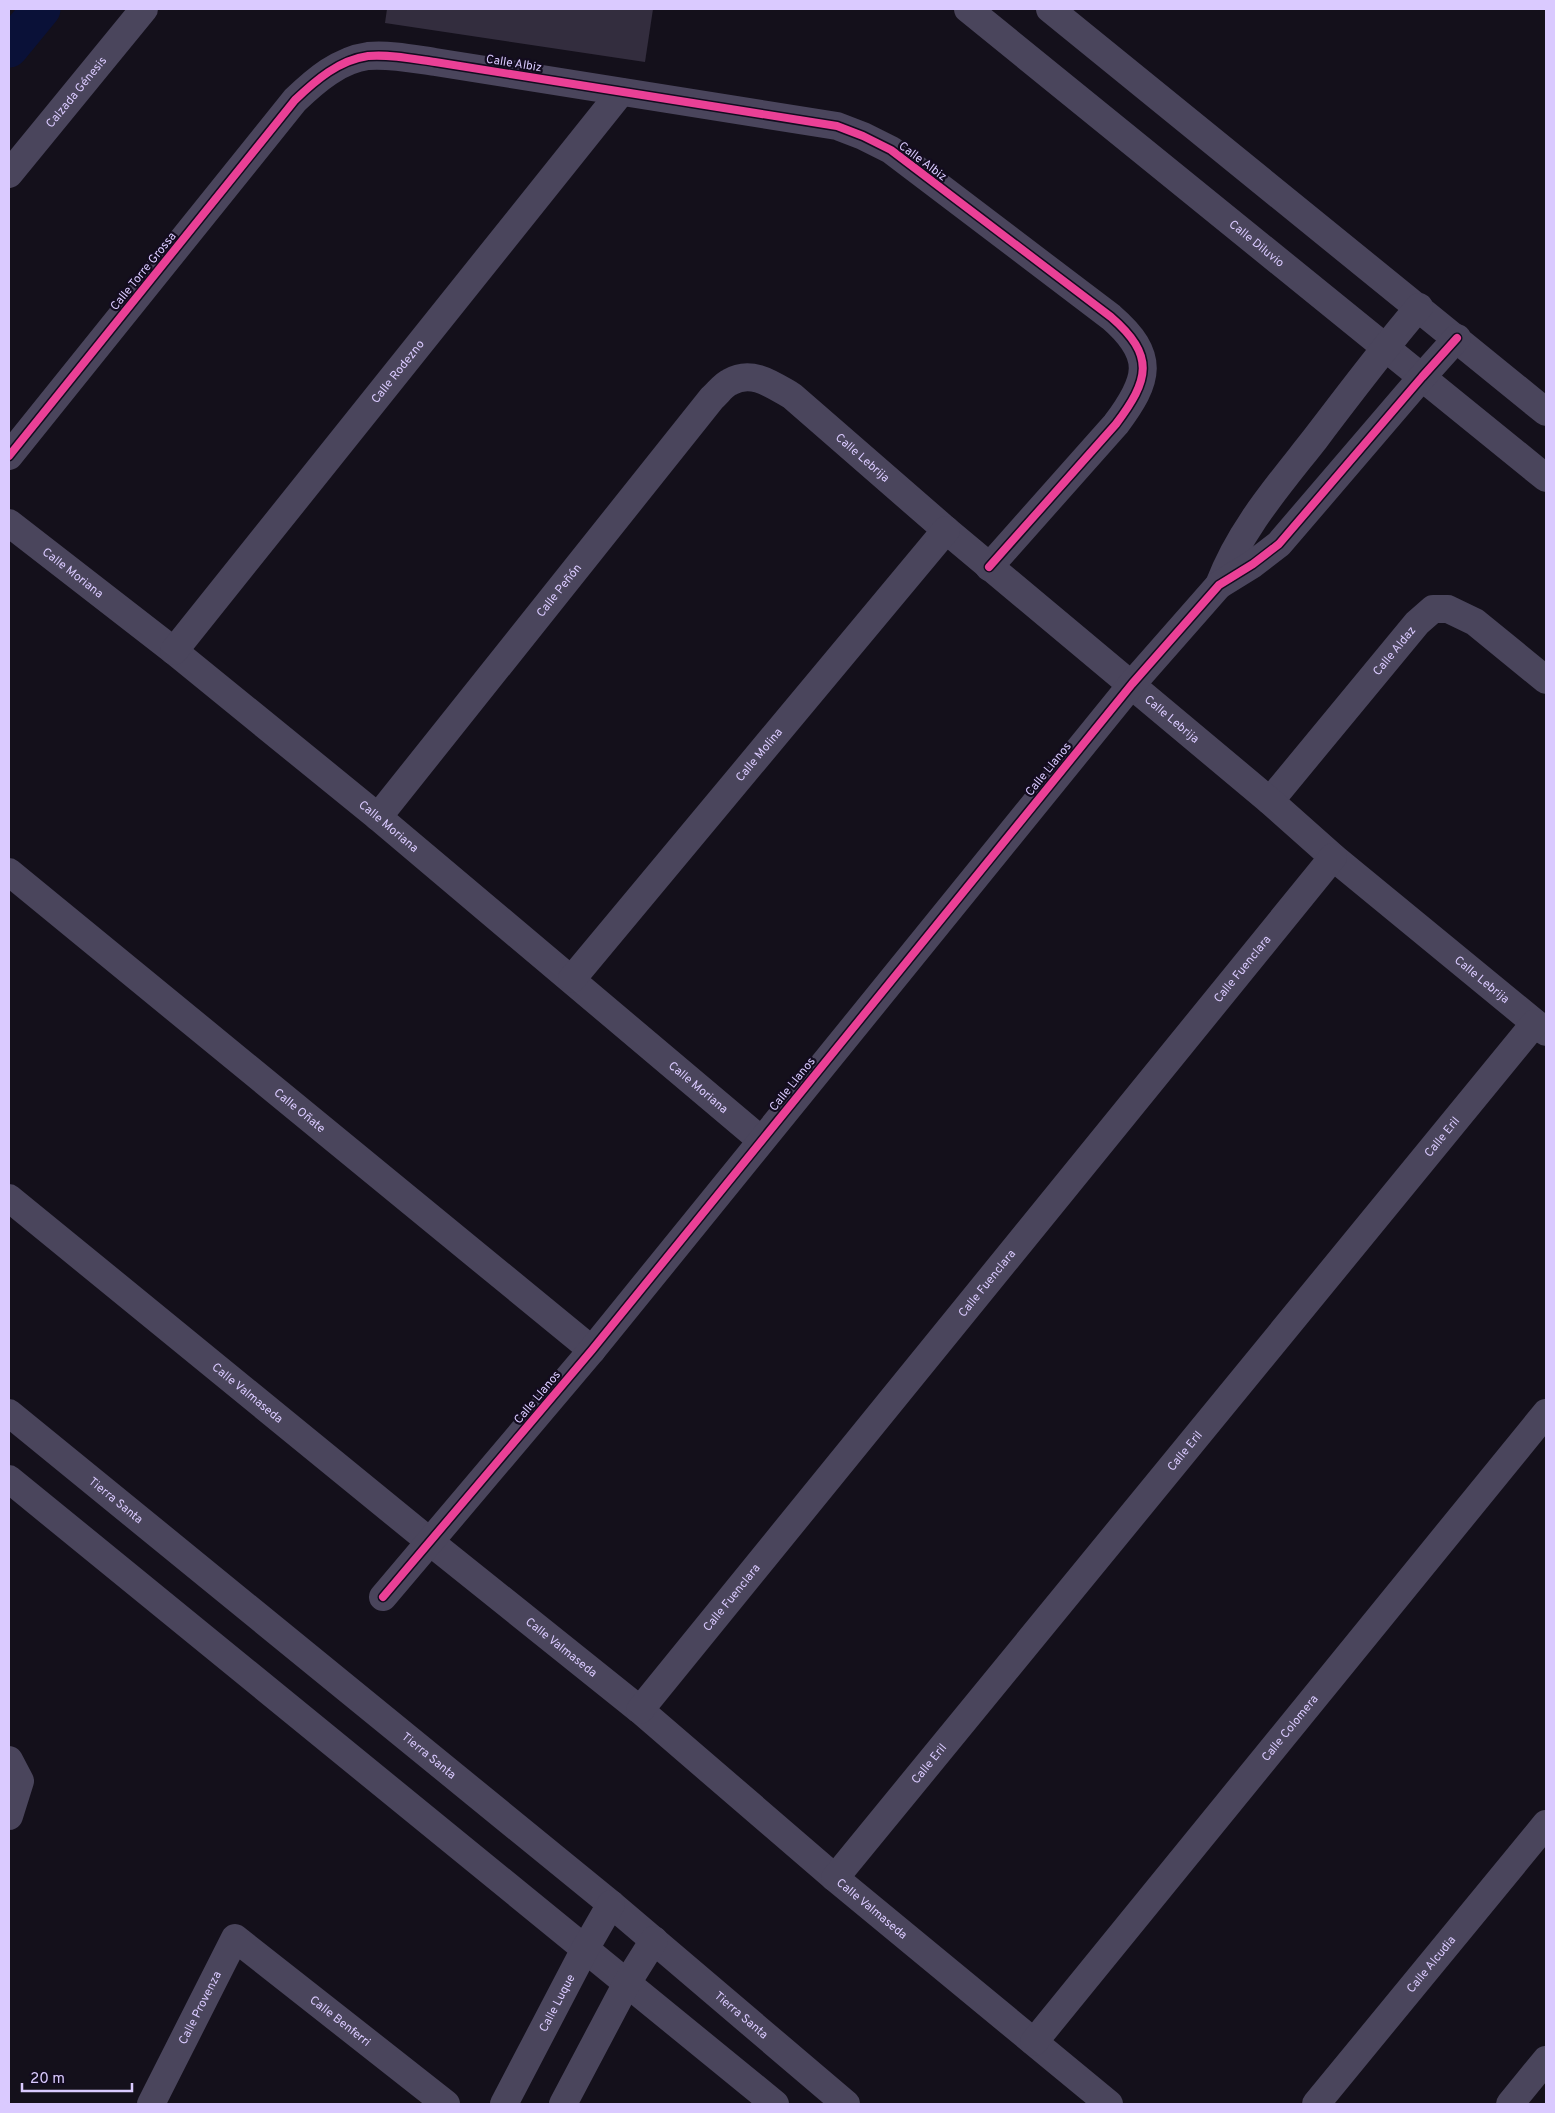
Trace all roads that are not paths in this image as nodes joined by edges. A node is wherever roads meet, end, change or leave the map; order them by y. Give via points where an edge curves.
1 (144, 9) edge
2 (968, 9) edge
3 (1050, 9) edge
4 (621, 92) junction
5 (295, 100) joint
6 (9, 174) edge
7 (1419, 306) junction
8 (1457, 338) junction
9 (1384, 347) junction
10 (750, 376) joint
11 (1422, 377) junction
12 (1546, 412) edge
13 (9, 456) edge
14 (1546, 478) edge
15 (9, 524) edge
16 (946, 530) junction
17 (989, 567) junction
18 (1219, 585) junction
19 (174, 651) junction
20 (1546, 680) edge
21 (1132, 684) junction
22 (1270, 800) junction
23 (378, 817) junction
24 (1332, 857) junction
25 (9, 872) edge
26 (572, 979) junction
27 (1541, 1027) edge
28 (761, 1140) junction
29 (9, 1198) edge
30 (592, 1350) junction
31 (1546, 1413) edge
32 (9, 1414) edge
33 (9, 1479) edge
34 (429, 1541) junction
35 (383, 1597) dead end
36 (640, 1710) junction
37 (14, 1770) edge
38 (9, 1816) edge
39 (1546, 1824) edge
40 (835, 1878) junction
41 (611, 1904) junction
42 (235, 1938) joint
43 (654, 1940) junction
44 (584, 1949) junction
45 (627, 1983) junction
46 (1034, 2042) junction
47 (1546, 2060) edge
48 (443, 2103) edge
49 (151, 2104) edge
50 (504, 2104) edge
51 (563, 2104) edge
52 (775, 2104) edge
53 (846, 2104) edge
54 (1109, 2104) edge
55 (1316, 2104) edge
56 (1510, 2104) edge

1 - 6 street, Calzada Génesis
2 - 9 street, Calle Diluvio
3 - 7 street
4 - 5 street, Calle Albiz via 435,62 368,56 338,66
4 - 17 street, Calle Albiz via 837,126 863,136 891,150 1128,331 1137,344 1143,364 1141,384 1130,405
4 - 19 street, Calle Rodezno
5 - 13 street, Calle Torre Grossa
7 - 8 street
7 - 9 street
8 - 11 street
8 - 12 street
9 - 11 street, Calle Diluvio
9 - 18 street via 1261,509 1229,558
10 - 16 street, Calle Lebrija via 769,382 792,396
10 - 23 street, Calle Peñón via 730,382 712,398
11 - 14 street, Calle Diluvio
11 - 18 street via 1279,544
15 - 19 street, Calle Moriana
16 - 17 street, Calle Lebrija
16 - 26 street, Calle Molina
17 - 21 street, Calle Lebrija
18 - 21 street, Calle Llanos
19 - 23 street, Calle Moriana
20 - 22 street, Calle Aldaz via 1475,622 1448,609 1433,609 1417,623
21 - 22 street, Calle Lebrija
21 - 28 street, Calle Llanos
22 - 24 street, Calle Lebrija
23 - 26 street, Calle Moriana
24 - 27 street, Calle Lebrija
24 - 36 street, Calle Fuenclara
25 - 30 street, Calle Oñate
26 - 28 street, Calle Moriana
27 - 40 street, Calle Eril
28 - 30 street, Calle Llanos
29 - 34 street, Calle Valmaseda
30 - 34 street, Calle Llanos
31 - 46 street, Calle Colomera
32 - 41 street, Tierra Santa
33 - 44 street
34 - 35 street, Calle Llanos
34 - 36 street, Calle Valmaseda
36 - 40 street, Calle Valmaseda
37 - 38 street
39 - 55 street, Calle Alcudia
40 - 46 street, Calle Valmaseda
41 - 43 street, Tierra Santa
41 - 44 street, Calle Luque
42 - 48 street, Calle Benferri
42 - 49 street, Calle Provenza
43 - 45 street
43 - 53 street, Tierra Santa
44 - 45 street
44 - 50 street, Calle Luque
45 - 51 street
45 - 52 street
46 - 54 street, Calle Valmaseda
47 - 56 street

